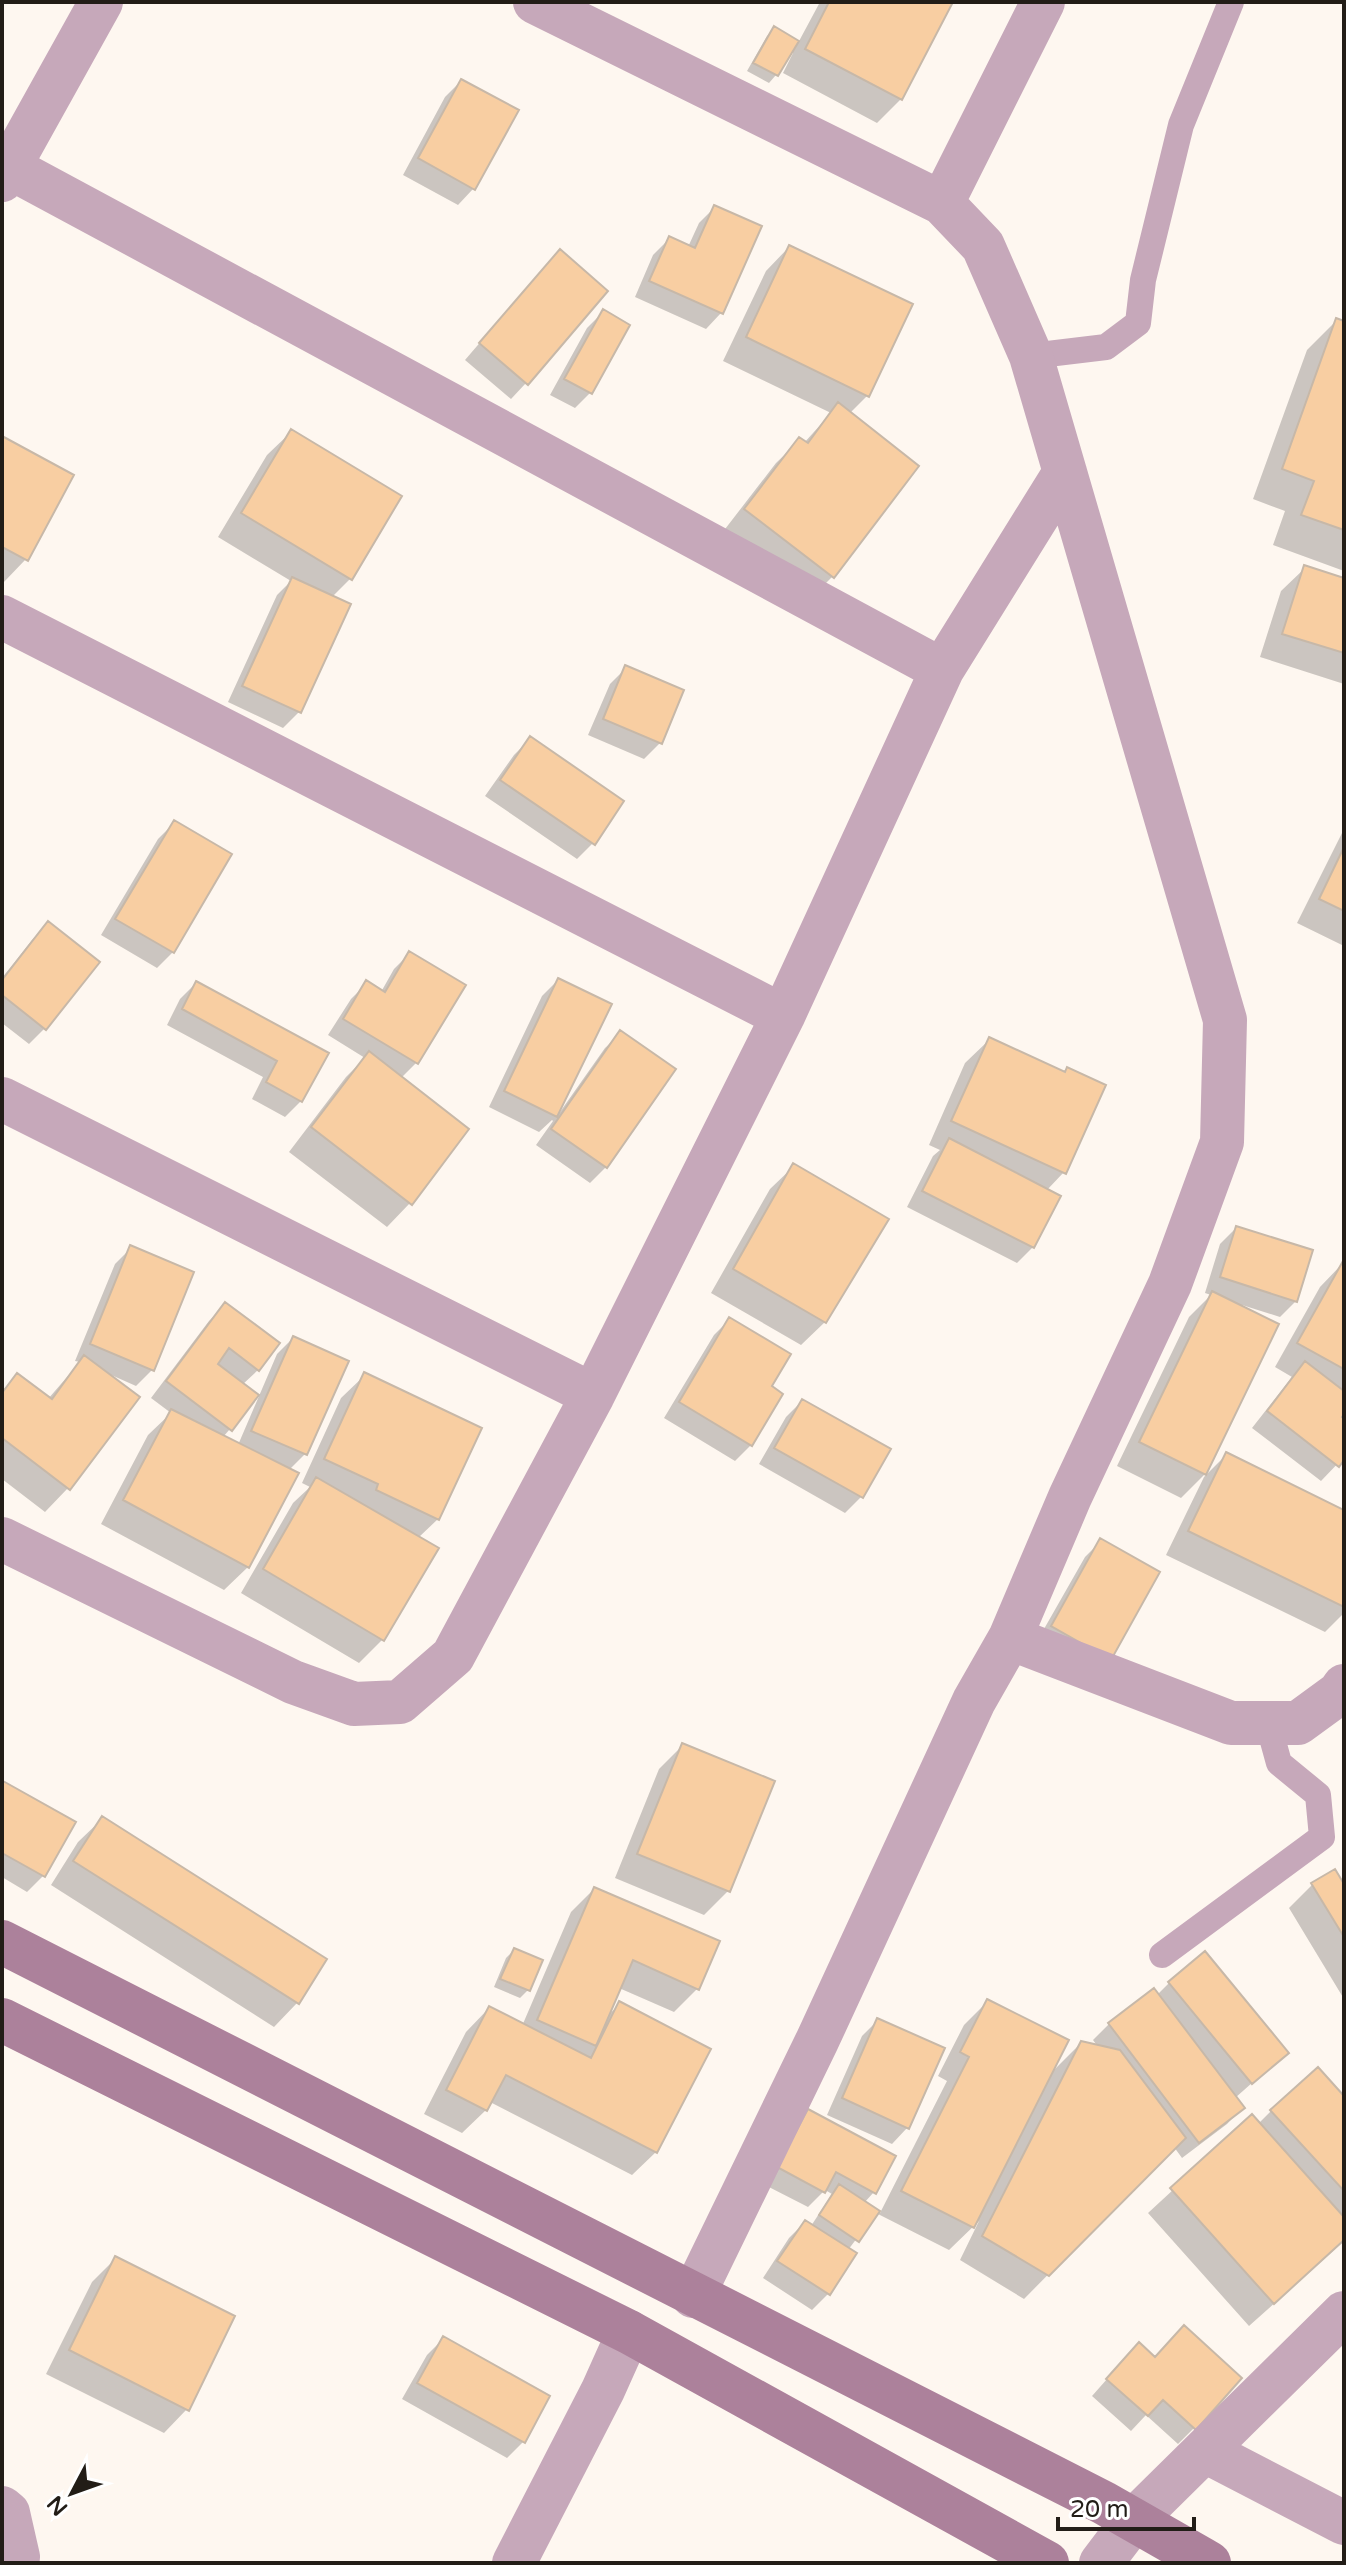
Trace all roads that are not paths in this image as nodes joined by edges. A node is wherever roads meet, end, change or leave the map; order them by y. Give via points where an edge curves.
1 (101, 2) edge
2 (537, 2) edge
3 (1043, 2) edge
4 (1231, 2) edge
5 (6, 173) edge
6 (942, 203) junction
7 (1031, 356) junction
8 (1065, 472) junction
9 (2, 617) edge
10 (942, 670) junction
11 (783, 1016) junction
12 (2, 1099) edge
13 (593, 1395) junction
14 (2, 1539) edge
15 (1010, 1638) junction
16 (1344, 1686) edge
17 (1268, 1723) junction
18 (2, 1942) edge
19 (1162, 1955) dead end
20 (2, 2020) edge
21 (693, 2296) junction
22 (1344, 2313) edge
23 (629, 2332) junction
24 (1205, 2451) junction
25 (2, 2508) edge
26 (1133, 2521) junction
27 (1344, 2523) edge
28 (15, 2563) edge
29 (514, 2563) edge
30 (1047, 2563) edge
31 (1101, 2563) edge
32 (1209, 2563) edge

1 - 5 street
2 - 6 street
3 - 6 street
4 - 7 lane via 1181,125 1143,280 1138,323 1106,347
5 - 10 street
6 - 7 street via 983,246
7 - 8 street
8 - 10 street
8 - 15 street via 1225,1020 1222,1142 1170,1284
9 - 11 street
10 - 11 street
11 - 13 street
12 - 13 street
13 - 14 street via 453,1656 400,1702 354,1704 293,1682
15 - 17 street via 1231,1723
15 - 21 street via 974,1701
16 - 17 street via 1298,1723
17 - 19 lane via 1279,1763 1318,1795 1322,1837
18 - 21 main road
20 - 23 main road
21 - 26 main road
22 - 24 street
23 - 29 street
23 - 30 main road
24 - 26 street
24 - 27 street
25 - 28 street via 8,2513
26 - 31 street
26 - 32 main road

